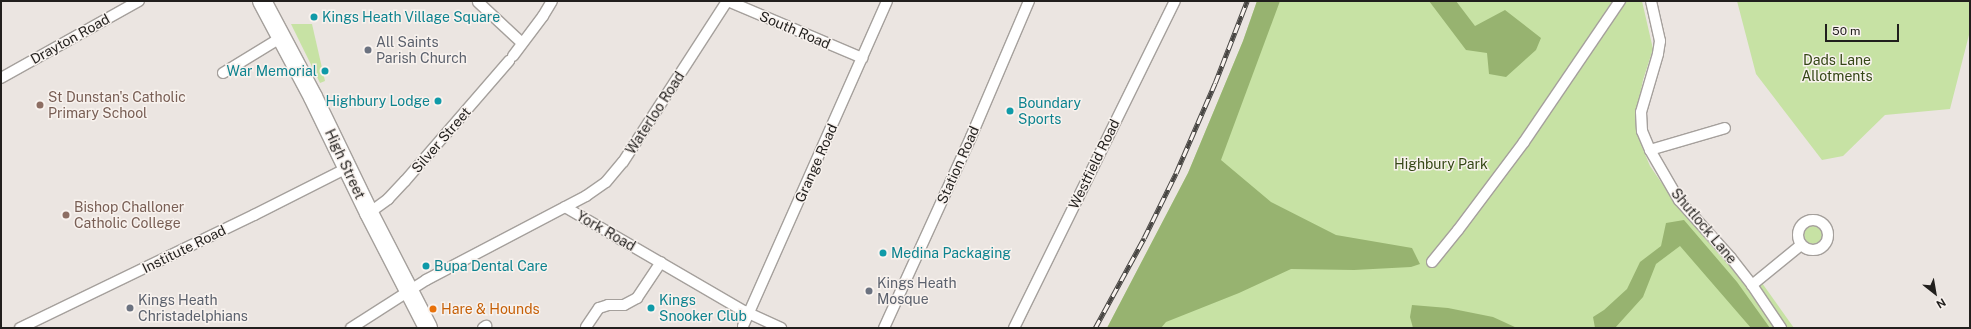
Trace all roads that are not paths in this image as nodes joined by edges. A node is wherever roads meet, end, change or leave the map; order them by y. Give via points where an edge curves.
1 (139, 1) edge
2 (262, 1) edge
3 (552, 1) edge
4 (728, 1) edge
5 (888, 1) edge
6 (1029, 1) edge
7 (1175, 1) edge
8 (1620, 1) edge
9 (1651, 1) edge
10 (478, 2) edge
11 (282, 37) junction
12 (522, 43) junction
13 (862, 58) junction
14 (222, 73) dead end
15 (1, 78) edge
16 (1725, 128) dead end
17 (1650, 150) junction
18 (347, 168) junction
19 (564, 207) junction
20 (369, 213) junction
21 (1801, 244) dead end
22 (661, 262) junction
23 (1432, 262) dead end
24 (1752, 285) junction
25 (408, 290) junction
26 (749, 314) junction
27 (586, 326) dead end
28 (744, 326) dead end
29 (20, 328) edge
30 (351, 328) edge
31 (428, 328) edge
32 (781, 328) edge
33 (884, 328) edge
34 (1014, 328) edge
35 (1781, 328) edge

1 - 15 street, Drayton Road
2 - 11 highway, High Street
3 - 12 street, Silver Street
4 - 13 street, South Road
4 - 19 street, Waterloo Road via 623,162 606,182
5 - 13 street, Grange Road
6 - 33 street, Station Road via 971,137
7 - 34 street, Westfield Road
8 - 23 street via 1524,142
9 - 17 street, Shutlock Lane via 1660,41 1641,112 1642,131
10 - 12 street
11 - 14 street
11 - 18 highway, High Street
12 - 20 street, Silver Street via 405,181 388,199
13 - 26 street, Grange Road
16 - 17 street
17 - 24 street, Shutlock Lane via 1679,200
18 - 20 highway, High Street
18 - 29 street, Institute Road
19 - 22 street, York Road
19 - 25 street, York Road
20 - 25 highway, High Street
21 - 24 street
22 - 26 street, York Road
22 - 27 street via 637,298 624,305 599,308
24 - 35 street, Shutlock Lane
25 - 30 street, York Road
25 - 31 highway, High Street
26 - 28 street, Grange Road
26 - 32 street, York Road

